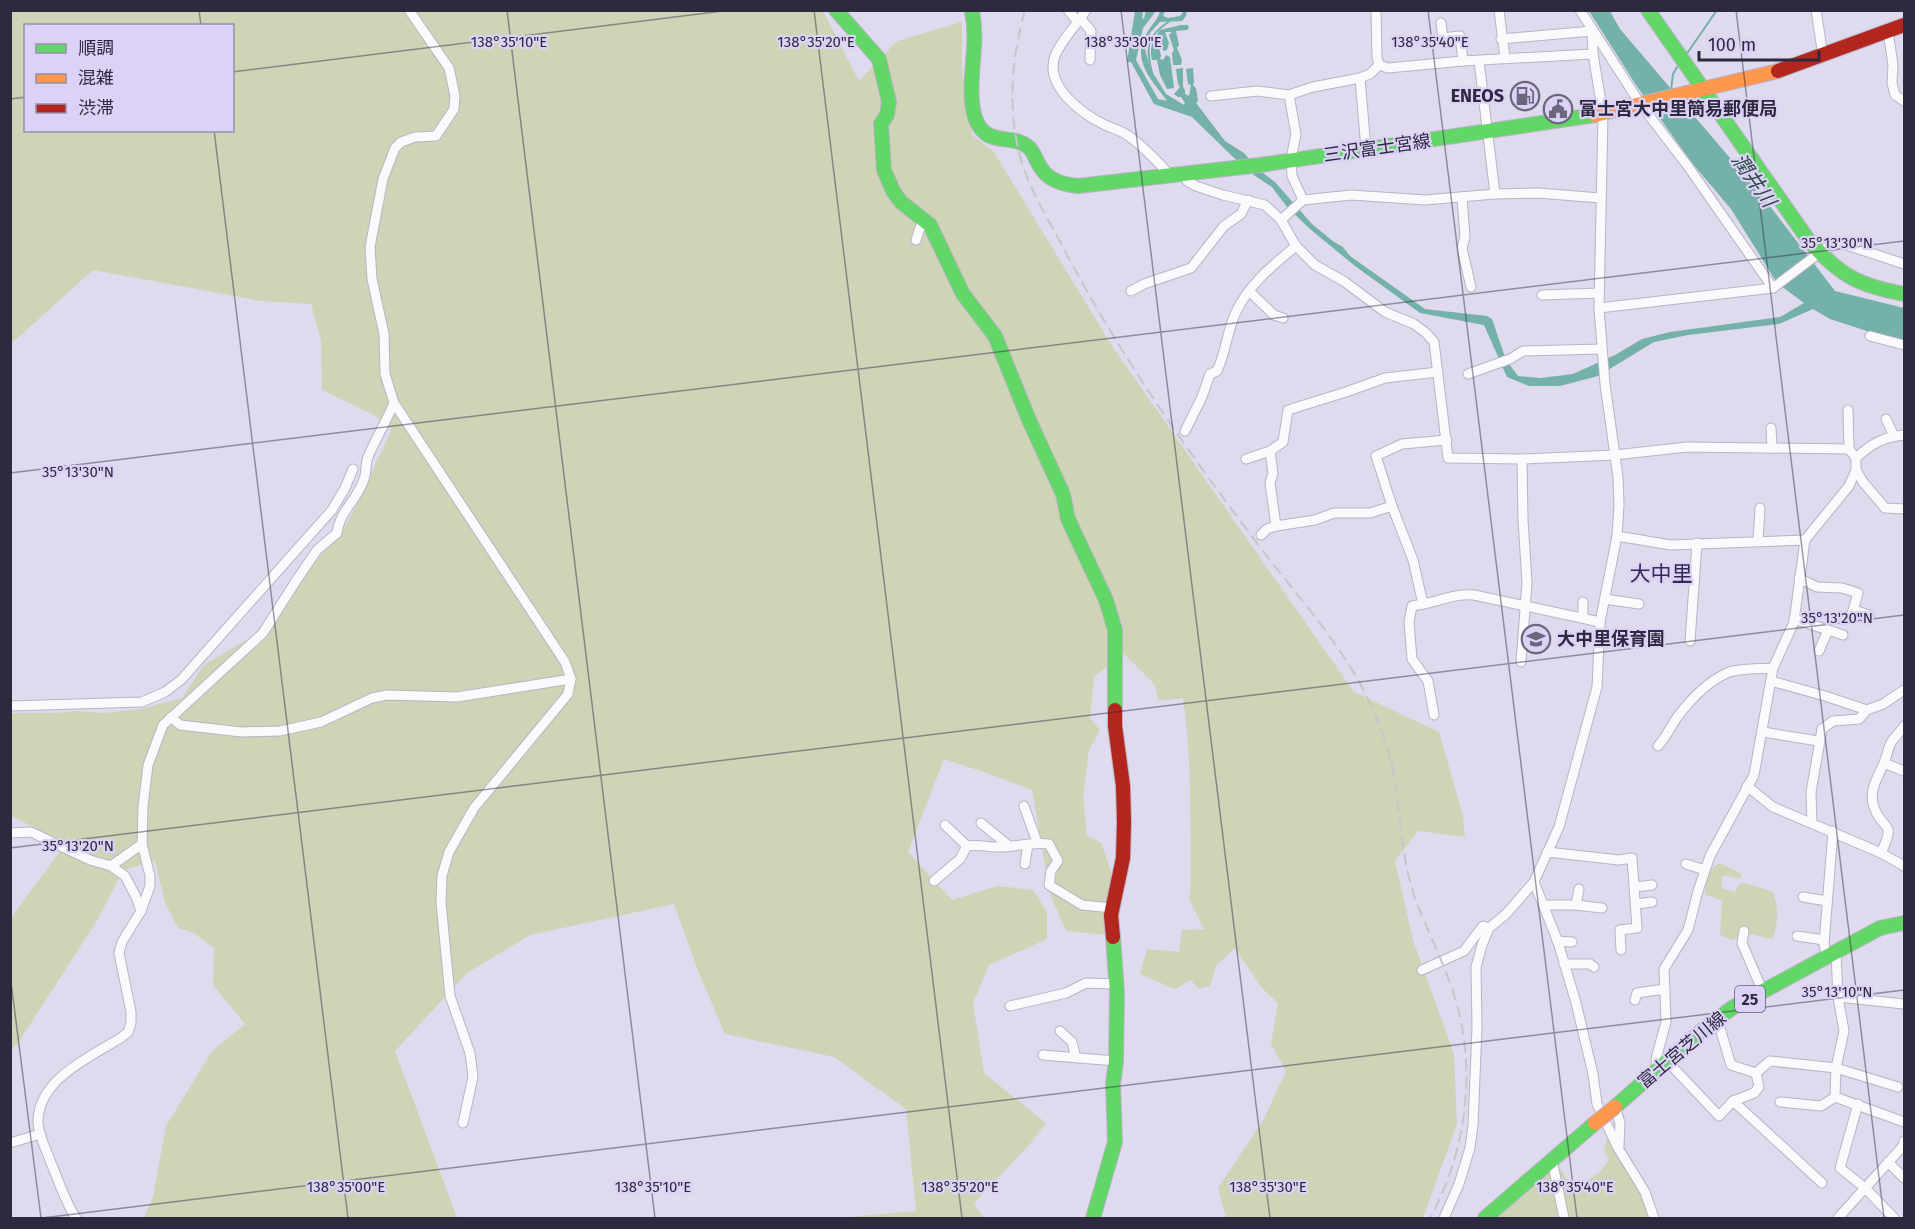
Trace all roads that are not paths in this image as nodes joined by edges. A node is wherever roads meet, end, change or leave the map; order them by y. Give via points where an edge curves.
1 (409, 10) edge
2 (836, 10) edge
3 (972, 10) edge
4 (1068, 10) edge
5 (1376, 10) edge
6 (1499, 10) edge
7 (1580, 10) edge
8 (1648, 10) edge
9 (1816, 10) edge
10 (1082, 17) edge
11 (1441, 23) dead end
12 (1905, 25) edge
13 (1592, 31) junction
14 (1888, 31) junction
15 (1502, 39) junction
16 (1593, 54) junction
17 (1823, 56) junction
18 (1505, 58) junction
19 (1090, 60) dead end
20 (1463, 61) junction
21 (1479, 61) junction
22 (1379, 65) junction
23 (1360, 78) junction
24 (1702, 91) junction
25 (1289, 95) junction
26 (1211, 96) dead end
27 (1905, 101) edge
28 (1644, 105) junction
29 (1603, 114) junction
30 (1488, 132) junction
31 (1366, 149) junction
32 (1291, 159) junction
33 (1187, 173) junction
34 (1170, 176) junction
35 (1495, 194) junction
36 (1462, 197) junction
37 (1600, 198) junction
38 (1248, 200) junction
39 (1300, 202) junction
40 (1284, 217) junction
41 (922, 219) junction
42 (916, 240) dead end
43 (1296, 246) junction
44 (1816, 254) junction
45 (1905, 264) edge
46 (1471, 287) dead end
47 (1773, 288) junction
48 (1131, 291) dead end
49 (1249, 291) junction
50 (1599, 293) junction
51 (1905, 294) edge
52 (1542, 295) dead end
53 (1599, 308) junction
54 (1283, 318) dead end
55 (1870, 336) dead end
56 (1905, 345) edge
57 (1603, 352) junction
58 (1437, 372) junction
59 (1468, 374) dead end
60 (394, 403) junction
61 (1848, 410) dead end
62 (1886, 419) dead end
63 (1771, 428) dead end
64 (1185, 431) dead end
65 (1899, 436) edge
66 (1447, 440) junction
67 (1772, 448) junction
68 (1849, 449) junction
69 (1270, 451) junction
70 (1615, 455) junction
71 (1856, 458) junction
72 (1246, 459) dead end
73 (1522, 459) junction
74 (353, 469) dead end
75 (1856, 470) junction
76 (1392, 506) junction
77 (1760, 508) dead end
78 (1904, 512) edge
79 (1276, 526) junction
80 (1261, 535) dead end
81 (1617, 536) junction
82 (1805, 540) junction
83 (1758, 541) junction
84 (1697, 543) junction
85 (1799, 578) junction
86 (1605, 599) junction
87 (1583, 602) dead end
88 (1423, 604) junction
89 (1639, 604) dead end
90 (1525, 607) junction
91 (1869, 615) dead end
92 (1583, 618) junction
93 (1794, 619) junction
94 (1600, 622) junction
95 (1828, 630) junction
96 (1843, 635) dead end
97 (1690, 641) dead end
98 (1819, 651) dead end
99 (1521, 662) dead end
100 (1773, 668) junction
101 (572, 679) junction
102 (1771, 681) junction
103 (1905, 690) edge
104 (10, 706) edge
105 (1867, 710) junction
106 (1434, 715) dead end
107 (171, 717) junction
108 (1905, 726) edge
109 (1762, 732) junction
110 (1818, 741) junction
111 (1658, 747) dead end
112 (1884, 763) junction
113 (1905, 771) edge
114 (1747, 786) junction
115 (1024, 806) dead end
116 (981, 823) dead end
117 (1812, 823) junction
118 (945, 825) dead end
119 (1833, 831) junction
120 (10, 833) edge
121 (1033, 843) junction
122 (142, 844) junction
123 (967, 846) junction
124 (1009, 846) junction
125 (1547, 852) junction
126 (1881, 853) junction
127 (1025, 864) dead end
128 (1686, 864) dead end
129 (111, 866) junction
130 (1905, 866) edge
131 (1705, 870) junction
132 (934, 881) dead end
133 (1534, 882) junction
134 (1652, 885) dead end
135 (1635, 887) junction
136 (1579, 889) dead end
137 (1803, 897) dead end
138 (1827, 901) junction
139 (1652, 902) dead end
140 (1636, 904) junction
141 (1543, 905) junction
142 (1576, 905) junction
143 (1113, 908) junction
144 (1602, 908) dead end
145 (141, 911) junction
146 (1905, 923) edge
147 (1489, 928) junction
148 (1744, 931) dead end
149 (1797, 936) dead end
150 (1824, 940) junction
151 (1557, 941) junction
152 (1572, 942) dead end
153 (1621, 950) dead end
154 (1831, 956) junction
155 (1564, 964) junction
156 (1594, 967) dead end
157 (1422, 970) dead end
158 (1116, 984) junction
159 (1665, 989) junction
160 (1763, 992) junction
161 (1838, 997) junction
162 (1635, 1000) dead end
163 (1905, 1004) edge
164 (1010, 1006) dead end
165 (1718, 1018) junction
166 (1060, 1031) dead end
167 (1043, 1055) dead end
168 (1076, 1058) junction
169 (1116, 1061) junction
170 (1662, 1065) junction
171 (1836, 1068) junction
172 (1756, 1073) junction
173 (1898, 1087) dead end
174 (1835, 1097) junction
175 (1733, 1101) junction
176 (1780, 1102) dead end
177 (1858, 1104) junction
178 (1615, 1107) junction
179 (1905, 1122) edge
180 (463, 1123) dead end
181 (40, 1134) junction
182 (1905, 1141) edge
183 (10, 1143) edge
184 (1618, 1148) junction
185 (1552, 1160) junction
186 (1888, 1162) junction
187 (1905, 1178) edge
188 (1822, 1183) dead end
189 (1865, 1188) junction
190 (76, 1218) edge
191 (1093, 1218) edge
192 (1444, 1218) edge
193 (1485, 1218) edge
194 (1564, 1218) edge
195 (1654, 1218) edge
196 (1838, 1218) edge
197 (1894, 1218) edge

1 - 60 street via 449,68 455,96 454,109 436,136 415,136 401,142 383,179 370,247 372,279 384,334 385,375
2 - 41 street via 879,59 889,102 882,124 884,170 901,202
3 - 34 street, 三沢富士宮線 via 973,110 976,125 985,134 1026,145 1043,173 1061,185
4 - 10 street
5 - 22 street
6 - 15 street
7 - 13 street
8 - 24 street
9 - 17 street
10 - 19 street via 1091,31
10 - 34 street via 1054,57 1058,87 1080,108 1130,136
11 - 20 street via 1443,38 1460,36
12 - 14 street, 三沢富士宮線
13 - 15 street
13 - 16 street
13 - 28 street
14 - 17 street, 三沢富士宮線
14 - 27 street via 1892,83 1895,94
15 - 18 street
16 - 18 street
16 - 29 street
17 - 24 street, 三沢富士宮線
18 - 21 street
20 - 21 street
20 - 22 street via 1388,68
21 - 30 street
22 - 23 street
23 - 25 street
23 - 31 street
24 - 28 street, 三沢富士宮線
24 - 44 street
25 - 26 street via 1257,91
25 - 32 street via 1296,134
28 - 29 street, 三沢富士宮線
28 - 47 street
29 - 30 street, 三沢富士宮線
29 - 37 street
30 - 31 street, 三沢富士宮線
30 - 35 street
31 - 32 street, 三沢富士宮線
32 - 33 street, 三沢富士宮線
32 - 39 street
33 - 34 street, 三沢富士宮線
33 - 38 street via 1187,181 1197,186
35 - 36 street
35 - 37 street
36 - 39 street via 1425,200 1351,195
36 - 46 street via 1462,248
37 - 50 street
38 - 40 street
38 - 48 street via 1241,214 1224,226 1191,268
39 - 40 street
40 - 43 street
41 - 42 street
41 - 143 street via 930,225 963,294 995,336 1114,624 1115,726 1124,822 1123,858
43 - 49 street via 1264,272
43 - 58 street via 1314,265 1385,312 1426,333 1434,342
44 - 45 street via 1841,243
44 - 47 street
44 - 51 street via 1856,281
47 - 53 street
49 - 54 street via 1274,315
49 - 64 street via 1236,311 1217,370 1209,374
50 - 52 street
50 - 53 street
53 - 57 street
55 - 56 street
57 - 59 street via 1523,351
57 - 70 street
58 - 66 street
58 - 69 street via 1385,378 1287,410 1283,442
60 - 101 street
60 - 107 street via 367,459 364,480 338,522 337,532 317,550 263,633
61 - 68 street
62 - 65 street
63 - 67 street
65 - 71 street via 1872,444
66 - 73 street via 1448,458
66 - 76 street via 1402,444 1377,456
67 - 68 street
67 - 70 street via 1677,447
68 - 71 street
69 - 72 street
69 - 79 street
70 - 73 street
70 - 81 street
71 - 75 street
73 - 90 street
74 - 104 street via 332,510 181,680 165,692 142,702
75 - 78 street via 1885,508
75 - 82 street via 1849,486
76 - 79 street via 1370,513 1334,513
76 - 88 street via 1413,560
77 - 83 street
79 - 80 street
81 - 84 street via 1671,545
81 - 86 street
82 - 83 street
82 - 85 street
83 - 84 street
84 - 97 street
85 - 91 street via 1817,587 1858,593 1853,612
85 - 93 street
86 - 89 street
86 - 94 street
87 - 92 street
88 - 90 street via 1459,594
88 - 106 street via 1412,606 1412,659 1428,681
90 - 92 street
90 - 99 street
92 - 94 street
93 - 95 street
93 - 100 street
94 - 125 street via 1597,687 1559,827
95 - 96 street
95 - 98 street
100 - 102 street
100 - 111 street via 1728,672 1708,685 1686,705
101 - 107 street via 457,697 387,695 321,722 280,731 241,732 180,725
101 - 180 street via 568,694 474,808 449,852 442,876 450,996 470,1053 473,1077
102 - 105 street
102 - 109 street
103 - 105 street
105 - 110 street via 1858,719 1833,722 1822,729
107 - 122 street via 162,725 148,765
108 - 112 street via 1892,742
109 - 110 street
109 - 114 street via 1754,775
110 - 117 street via 1811,792
112 - 113 street
112 - 126 street via 1875,781 1872,800 1889,829
114 - 117 street via 1773,807
114 - 131 street
115 - 121 street
116 - 124 street
117 - 119 street
118 - 123 street
119 - 126 street
119 - 138 street
120 - 129 street via 31,832
121 - 124 street
121 - 127 street
121 - 143 street via 1049,844 1058,861 1051,871 1049,885 1082,905
122 - 129 street
122 - 145 street via 150,886
123 - 124 street
123 - 132 street via 960,859
125 - 133 street
125 - 135 street via 1632,858
126 - 130 street
128 - 131 street
129 - 145 street via 125,876
131 - 159 street via 1688,930 1664,969
133 - 141 street
133 - 147 street
134 - 135 street
135 - 140 street
136 - 142 street
137 - 138 street
138 - 150 street
139 - 140 street
140 - 153 street via 1637,928 1620,930
141 - 142 street
141 - 151 street
142 - 144 street
143 - 158 street
145 - 181 street via 119,953 131,1012 128,1032 63,1074 42,1102
146 - 154 street, 富士宮芝川線 / 25 via 1880,928
147 - 157 street via 1483,926 1464,951
147 - 192 street via 1476,967 1475,1088 1470,1148
148 - 160 street via 1742,943
149 - 150 street
150 - 154 street
151 - 152 street
151 - 155 street
154 - 160 street, 富士宮芝川線 / 25
154 - 161 street
155 - 156 street
155 - 184 street via 1598,1104
158 - 164 street via 1086,983 1066,993
158 - 169 street
159 - 162 street via 1637,993
159 - 170 street via 1666,1022 1656,1059
160 - 165 street, 富士宮芝川線 / 25
161 - 163 street
161 - 171 street via 1844,1031
165 - 170 street, 富士宮芝川線 / 25
165 - 172 street via 1731,1065
166 - 168 street via 1072,1042
167 - 168 street
168 - 169 street
169 - 191 street via 1115,1142
170 - 175 street via 1719,1116
170 - 178 street, 富士宮芝川線 / 25
171 - 172 street via 1770,1061
171 - 173 street
171 - 174 street
172 - 175 street via 1759,1087
174 - 176 street via 1821,1106
174 - 177 street
175 - 188 street
177 - 179 street
177 - 189 street via 1840,1168
178 - 184 street via 1620,1123
178 - 185 street, 富士宮芝川線 / 25, bridge
181 - 183 street
181 - 190 street
182 - 186 street
184 - 195 street via 1645,1192
185 - 193 street, 富士宮芝川線 / 25
185 - 194 street
186 - 187 street
186 - 189 street
189 - 196 street
189 - 197 street

